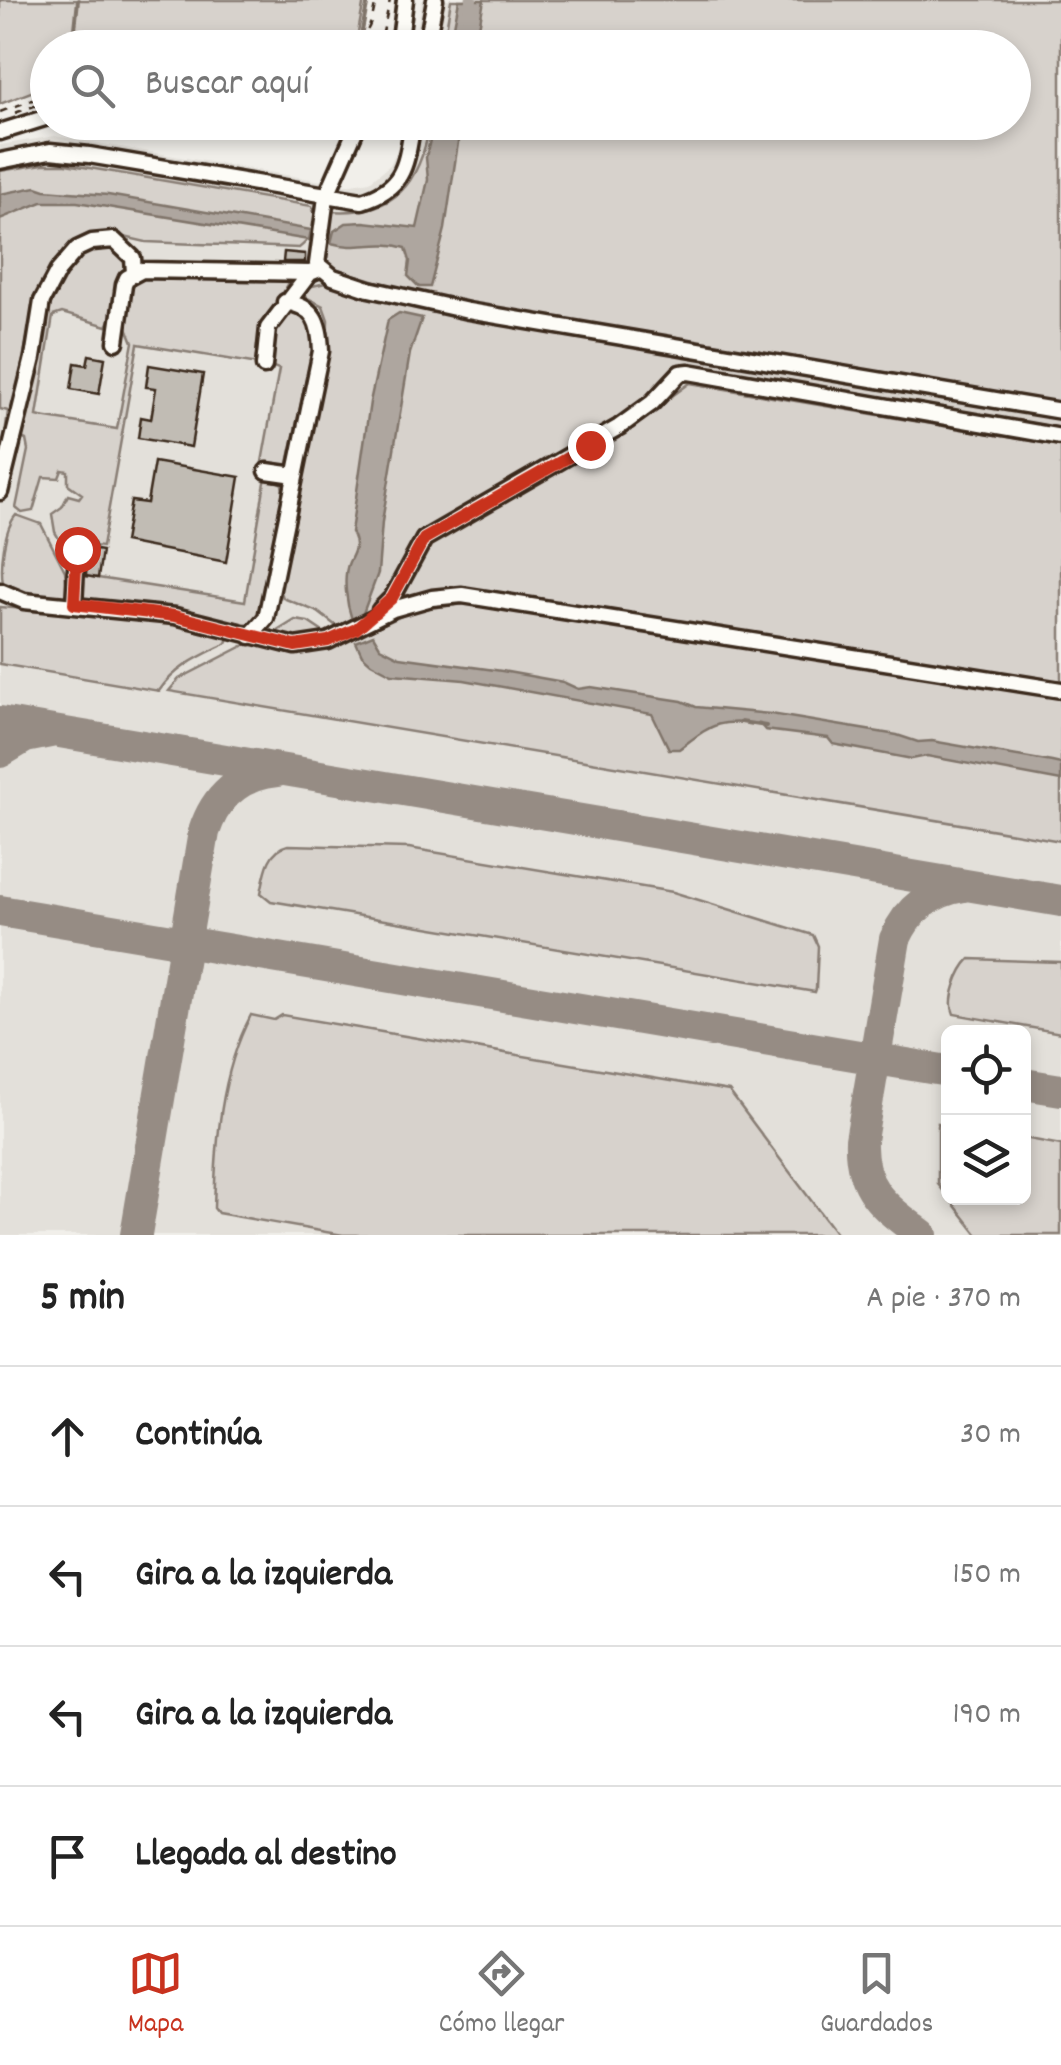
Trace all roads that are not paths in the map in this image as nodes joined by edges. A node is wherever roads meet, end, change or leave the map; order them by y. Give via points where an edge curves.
1 (405, 0) edge
2 (435, 0) edge
3 (399, 30) edge
4 (429, 30) edge
5 (30, 123) edge
6 (0, 132) edge
7 (351, 140) edge
8 (410, 140) edge
9 (0, 160) edge
10 (326, 197) junction
11 (315, 271) junction
12 (134, 273) junction
13 (286, 302) junction
14 (116, 342) dead end
15 (264, 366) dead end
16 (1061, 411) edge
17 (1061, 437) edge
18 (267, 470) dead end
19 (295, 476) junction
20 (0, 492) edge
21 (86, 548) dead end
22 (0, 591) edge
23 (74, 604) junction
24 (356, 629) junction
25 (250, 636) junction
26 (1061, 690) edge

1 - 3 street
2 - 4 street
5 - 6 street
7 - 10 street
8 - 10 street via 406,165 390,190 362,201
9 - 10 street via 50,150 89,154
10 - 11 street
11 - 12 street
11 - 13 street
11 - 16 street via 468,311
12 - 14 street via 124,286
12 - 20 street via 133,258 114,240 77,249 58,272 37,320
13 - 15 street via 268,328
13 - 19 street via 308,308 320,328
17 - 24 street via 680,373 618,427 424,539 392,598
18 - 19 street
19 - 25 street via 266,618
21 - 23 street via 77,549 74,560
22 - 23 street via 24,601
23 - 25 street via 175,616
24 - 25 street via 295,646
24 - 26 street via 393,609 462,596

